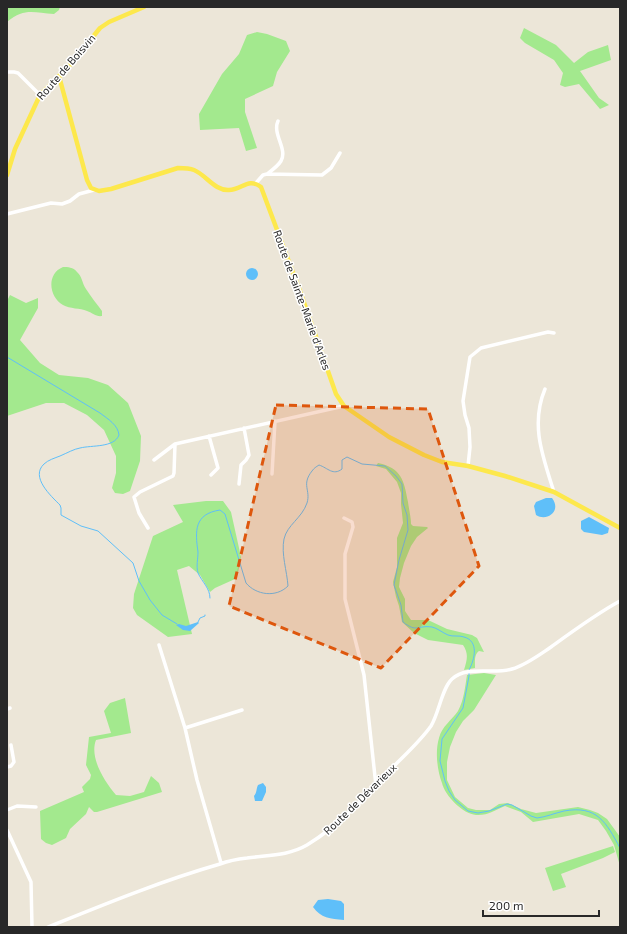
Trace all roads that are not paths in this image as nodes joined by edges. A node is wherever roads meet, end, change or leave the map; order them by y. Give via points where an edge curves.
1 (144, 7) edge
2 (7, 72) edge
3 (59, 76) junction
4 (40, 95) junction
5 (278, 121) dead end
6 (340, 153) dead end
7 (267, 174) junction
8 (7, 175) edge
9 (256, 183) junction
10 (94, 190) junction
11 (7, 214) edge
12 (554, 333) dead end
13 (545, 389) dead end
14 (344, 406) junction
15 (275, 421) junction
16 (244, 428) junction
17 (209, 436) junction
18 (175, 444) junction
19 (154, 460) dead end
20 (468, 466) junction
21 (272, 474) dead end
22 (211, 475) dead end
23 (239, 484) dead end
24 (554, 492) junction
25 (344, 518) dead end
26 (148, 528) dead end
27 (620, 528) edge
28 (620, 601) edge
29 (159, 646) dead end
30 (242, 710) dead end
31 (184, 728) junction
32 (11, 745) dead end
33 (7, 767) edge
34 (376, 786) junction
35 (36, 807) dead end
36 (7, 810) edge
37 (7, 830) edge
38 (221, 863) junction
39 (32, 927) edge
40 (48, 927) edge

1 - 3 main road, Route de Boisvin via 104,24
2 - 4 street via 18,73
3 - 4 main road, Route de Boisvin
3 - 10 main road via 87,180
4 - 8 main road, Route de Boisvin via 15,149
5 - 7 street via 276,128 282,159
6 - 7 street via 322,175
7 - 9 street
9 - 10 main road via 235,189 220,189 194,170 178,168 111,189
9 - 14 main road, Route de Sainte-Marie d'Arles via 261,188 336,394
10 - 11 street via 79,194 62,204 51,203
12 - 20 street via 548,332 481,348 470,357 463,401 470,447
13 - 24 street via 538,415 540,446
14 - 15 street
14 - 20 main road, Route de Sainte-Marie d'Arles via 389,437 424,455 442,462
15 - 16 street
15 - 21 street
16 - 17 street
16 - 23 street via 249,455 241,465
17 - 18 street
17 - 22 street via 218,468
18 - 19 street
18 - 26 street via 173,476 137,494 134,498
20 - 24 main road, Route de Sainte-Marie d'Arles
24 - 27 main road, Route de Sainte-Marie d'Arles
25 - 34 street via 352,522 353,527 345,554 345,599 364,675
28 - 34 street, Route de Dévarieux via 536,657 513,669 474,671 457,675 450,681 435,718 422,737
29 - 31 street
30 - 31 street
31 - 38 street
32 - 33 street via 14,762
34 - 38 street, Route de Dévarieux via 330,829 306,846 283,854
35 - 36 street via 17,806
37 - 39 street via 31,882
38 - 40 street, Route de Dévarieux via 130,894

